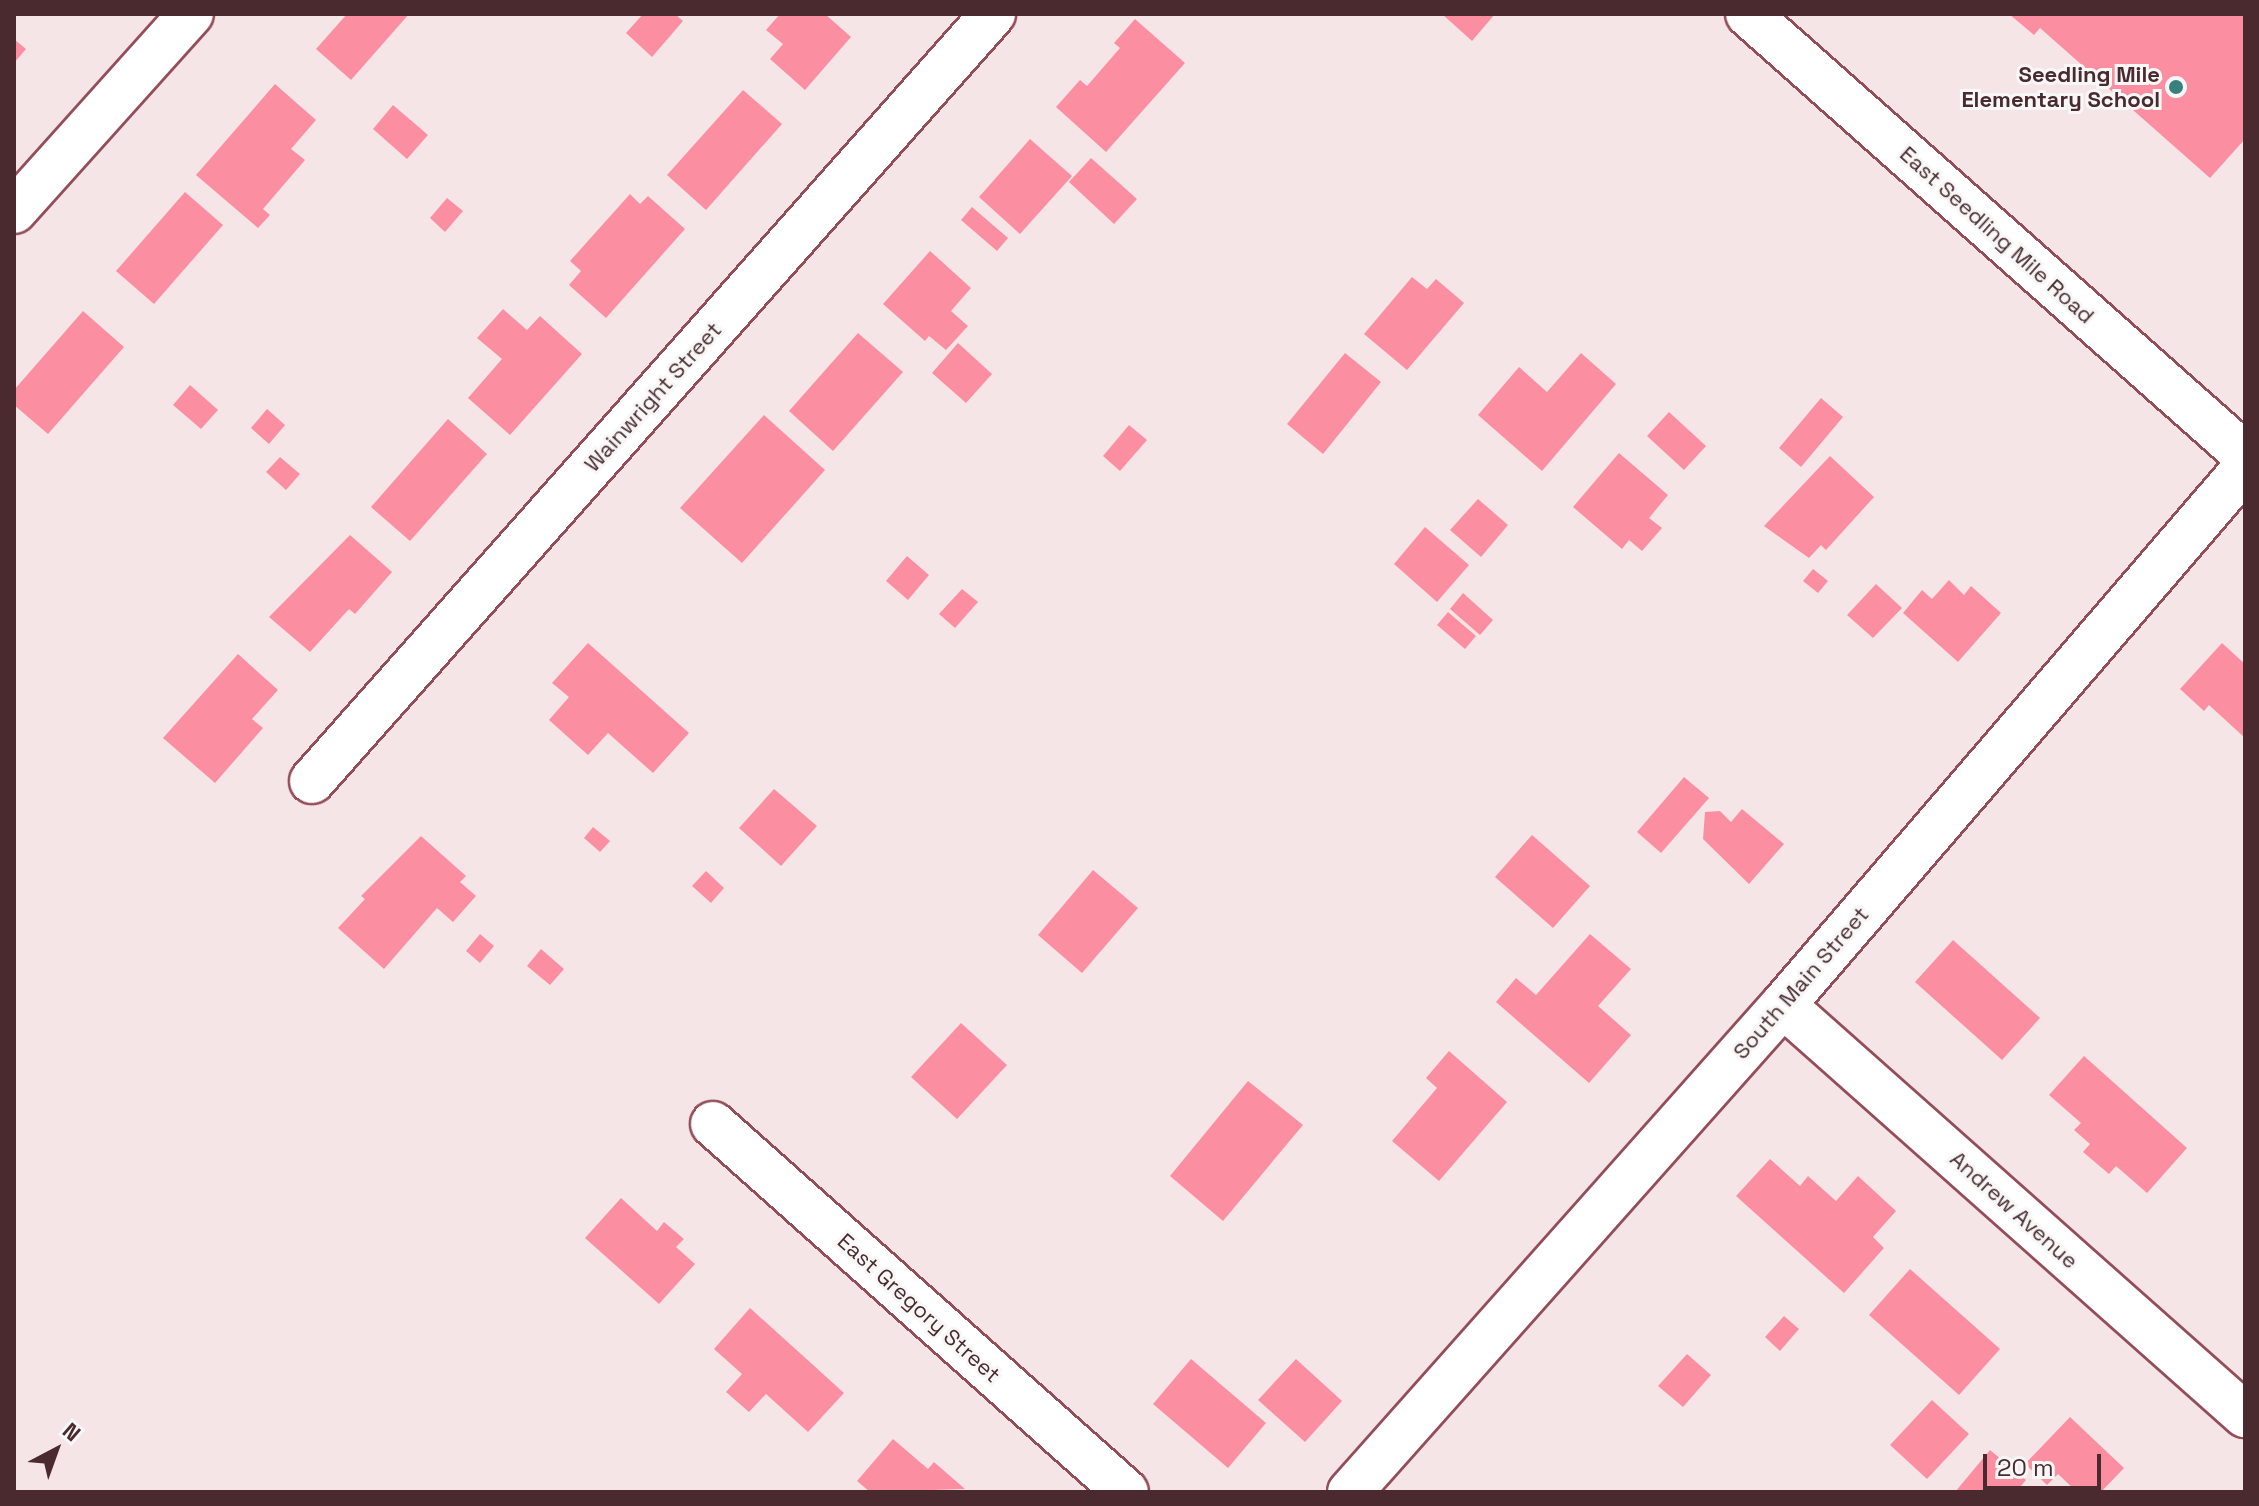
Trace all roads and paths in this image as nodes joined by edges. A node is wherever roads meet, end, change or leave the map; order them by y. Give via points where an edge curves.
1 (191, 14) edge
2 (993, 14) edge
3 (1748, 14) edge
4 (14, 211) edge
5 (2245, 455) edge
6 (2245, 468) edge
7 (312, 781) dead end
8 (1783, 1005) junction
9 (713, 1124) dead end
10 (2245, 1415) edge
11 (1126, 1492) edge
12 (1350, 1492) edge

1 - 4 street
2 - 7 street, Wainwright Street
3 - 5 street, East Seedling Mile Road
6 - 8 street, South Main Street
8 - 10 street, Andrew Avenue
8 - 12 street, South Main Street
9 - 11 street, East Gregory Street

